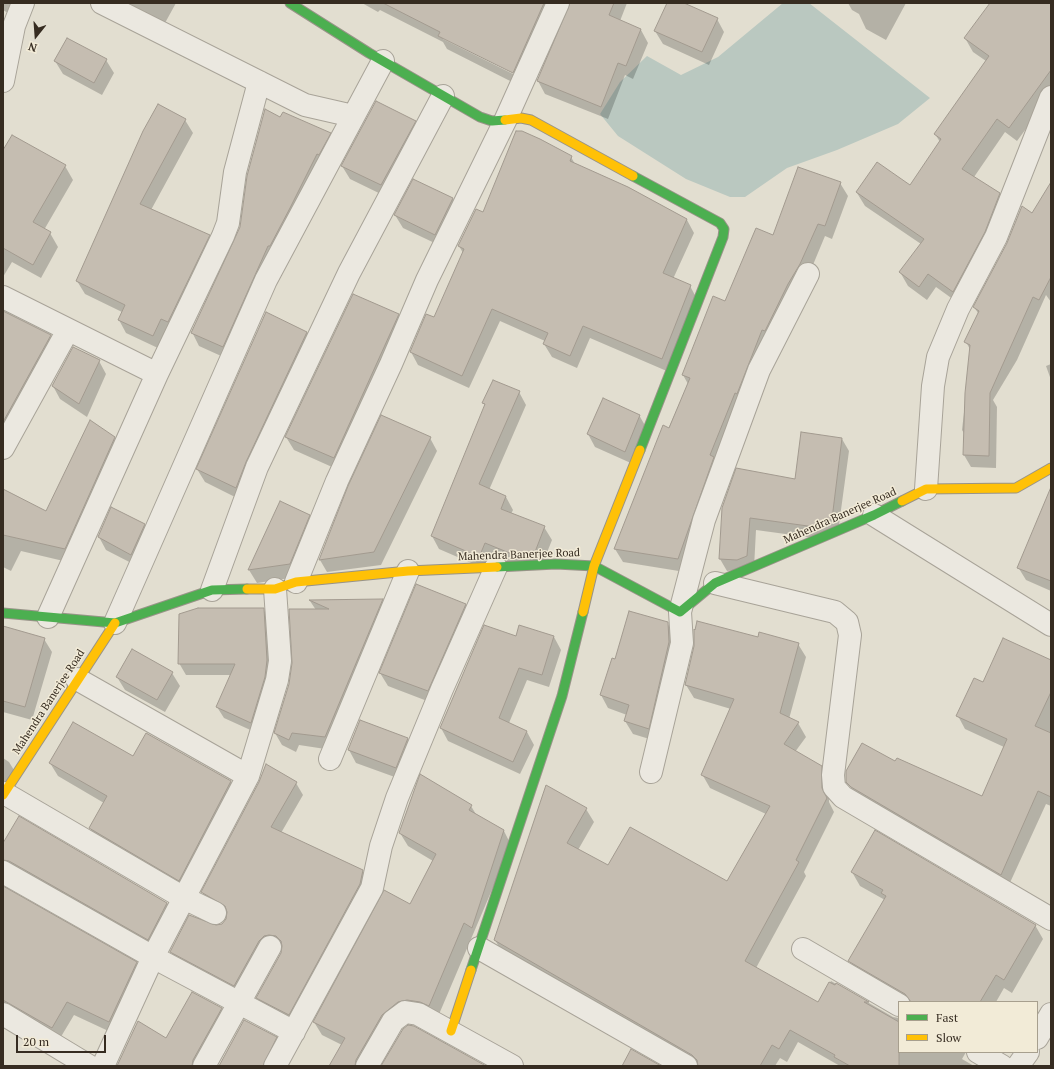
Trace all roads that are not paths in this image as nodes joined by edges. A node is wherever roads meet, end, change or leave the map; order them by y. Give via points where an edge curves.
1 (22, 3) edge
2 (102, 3) edge
3 (290, 3) edge
4 (558, 3) edge
5 (382, 61) junction
6 (3, 81) edge
7 (259, 82) junction
8 (443, 96) junction
9 (1051, 97) edge
10 (353, 116) junction
11 (505, 121) junction
12 (808, 274) dead end
13 (3, 297) edge
14 (68, 330) junction
15 (157, 374) junction
16 (3, 448) edge
17 (1051, 468) edge
18 (926, 489) junction
19 (874, 515) junction
20 (594, 566) junction
21 (496, 567) junction
22 (408, 571) junction
23 (715, 583) junction
24 (285, 586) junction
25 (212, 590) junction
26 (680, 612) junction
27 (3, 613) edge
28 (48, 617) junction
29 (115, 623) junction
30 (1051, 625) edge
31 (77, 679) junction
32 (330, 759) dead end
33 (651, 772) dead end
34 (248, 776) junction
35 (4, 794) edge
36 (3, 872) edge
37 (184, 898) junction
38 (215, 913) dead end
39 (1051, 919) edge
40 (270, 946) dead end
41 (479, 948) junction
42 (803, 949) dead end
43 (153, 957) junction
44 (239, 1004) junction
45 (898, 1004) edge
46 (3, 1014) edge
47 (1051, 1014) edge
48 (451, 1031) junction
49 (294, 1032) junction
50 (1038, 1036) edge
51 (980, 1053) edge
52 (1027, 1053) edge
53 (90, 1066) edge
54 (103, 1066) edge
55 (204, 1066) edge
56 (275, 1066) edge
57 (367, 1066) edge
58 (512, 1066) edge
59 (686, 1066) edge
60 (1002, 1066) edge
61 (1018, 1066) edge

1 - 6 street via 14,26
2 - 7 street
3 - 5 street
4 - 11 street
5 - 8 street
5 - 10 street
7 - 10 street via 306,105
7 - 15 street via 235,172 228,223
8 - 11 street via 480,117
8 - 25 street via 349,273 257,467
9 - 18 street via 996,237 958,309 938,357 933,386
10 - 29 street via 266,280
11 - 20 street via 521,118 531,120 720,223 724,229
11 - 24 street via 427,280 337,481
12 - 26 street via 759,370 729,449 704,520
13 - 14 street
14 - 15 street
14 - 16 street
15 - 28 street
17 - 18 street, Mahendra Banerjee Road via 1016,488
18 - 19 street, Mahendra Banerjee Road
19 - 23 street, Mahendra Banerjee Road
19 - 30 street
20 - 21 street, Mahendra Banerjee Road via 556,564
20 - 26 street, Mahendra Banerjee Road
20 - 41 street via 562,696
21 - 22 street, Mahendra Banerjee Road
21 - 49 street via 397,798 380,846 372,888
22 - 24 street, Mahendra Banerjee Road
22 - 32 street
23 - 26 street, Mahendra Banerjee Road
23 - 39 street via 835,612 847,622 850,635 833,775 834,787 844,797
24 - 25 street, Mahendra Banerjee Road
24 - 34 street via 277,680
25 - 29 street, Mahendra Banerjee Road
26 - 33 street via 682,643
27 - 28 street, Mahendra Banerjee Road
28 - 29 street, Mahendra Banerjee Road
29 - 31 street, Mahendra Banerjee Road
31 - 34 street
31 - 35 street, Mahendra Banerjee Road
34 - 37 street
35 - 37 street
36 - 43 street
37 - 38 street
37 - 43 street
40 - 44 street
41 - 48 street
41 - 59 street
42 - 45 street
43 - 44 street
43 - 54 street
44 - 49 street
44 - 55 street
46 - 53 street
47 - 50 street
48 - 57 street via 418,1014 405,1012 393,1021
48 - 58 street
49 - 56 street
51 - 60 street
52 - 61 street

